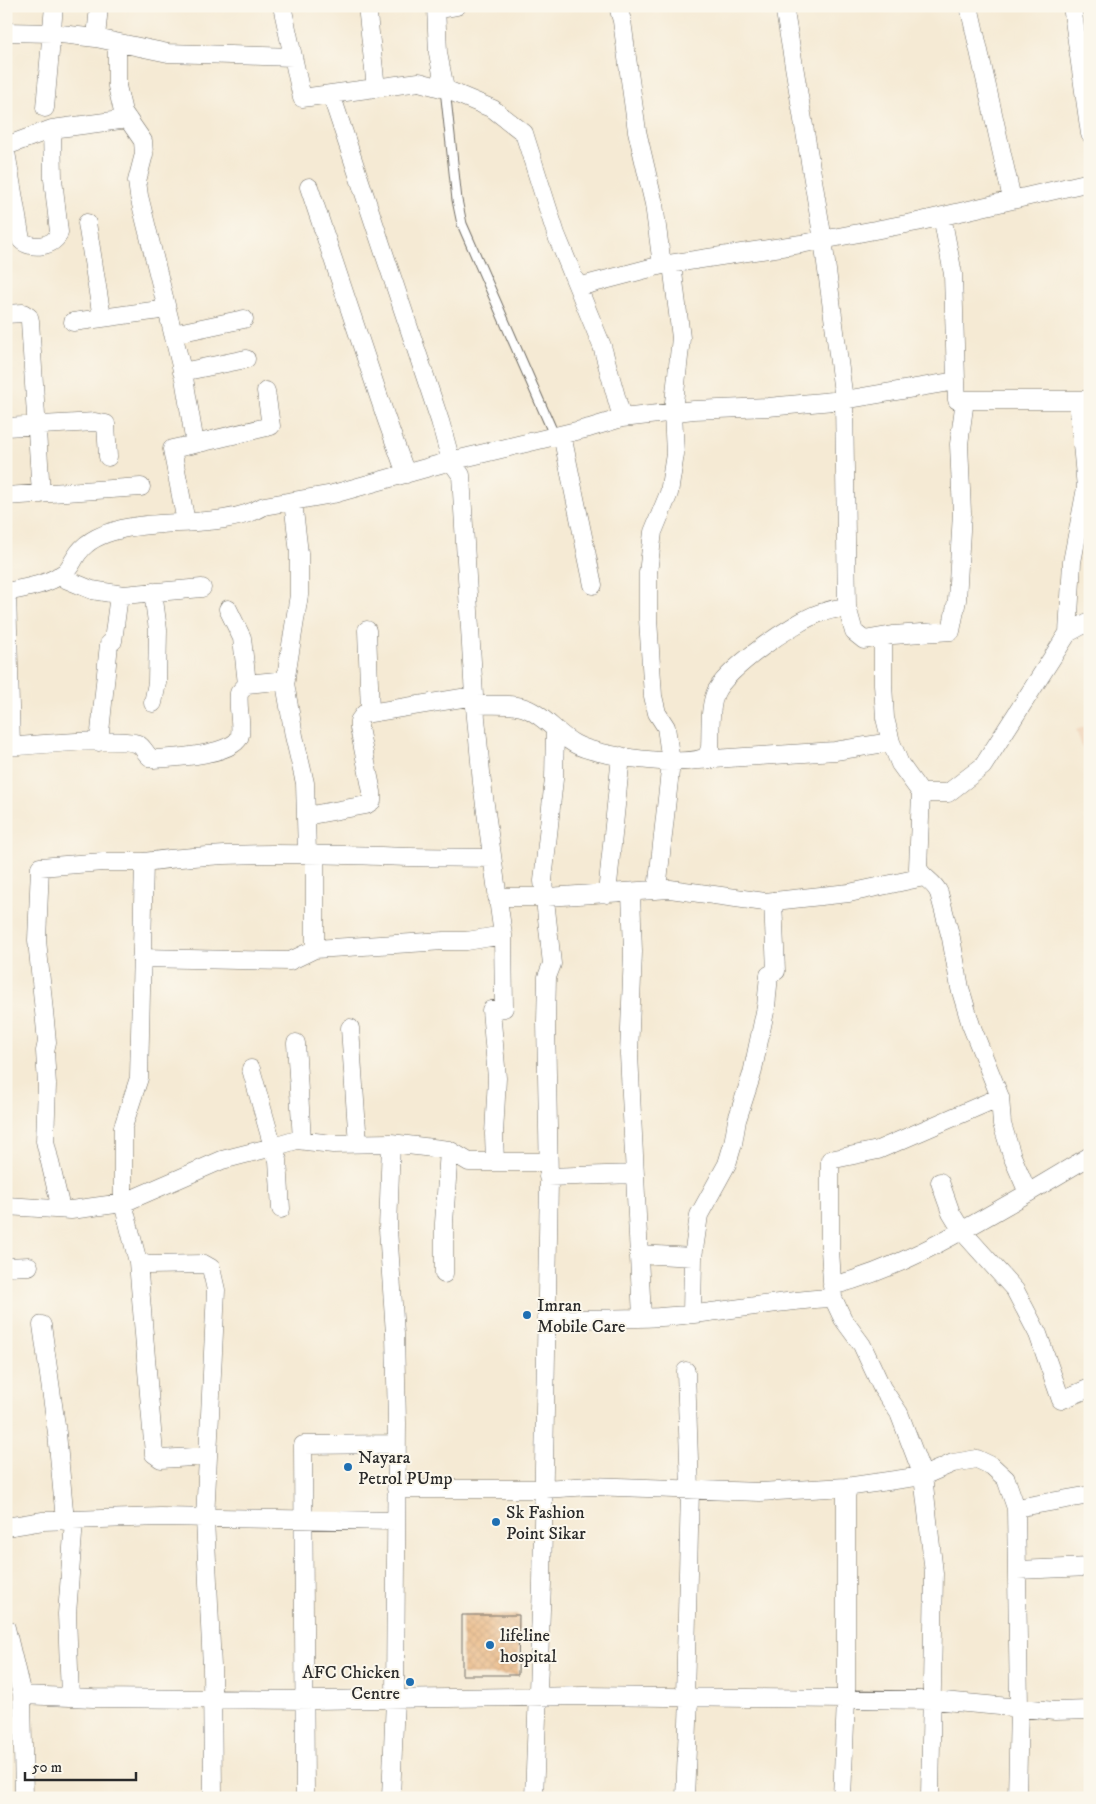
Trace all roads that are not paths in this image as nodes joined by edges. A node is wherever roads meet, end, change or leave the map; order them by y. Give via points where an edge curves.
1 (54, 6) edge
2 (99, 6) edge
3 (282, 6) edge
4 (368, 6) edge
5 (456, 6) edge
6 (618, 6) edge
7 (784, 6) edge
8 (969, 6) edge
9 (1072, 6) edge
10 (436, 8) edge
11 (6, 32) edge
12 (52, 33) junction
13 (96, 38) junction
14 (117, 44) junction
15 (293, 56) junction
16 (376, 88) junction
17 (445, 89) junction
18 (331, 94) junction
19 (45, 108) dead end
20 (128, 119) junction
21 (52, 129) junction
22 (1090, 134) edge
23 (6, 146) edge
24 (6, 152) edge
25 (1090, 182) edge
26 (309, 187) dead end
27 (1012, 199) junction
28 (942, 216) junction
29 (86, 223) dead end
30 (823, 240) junction
31 (667, 265) junction
32 (578, 287) junction
33 (168, 308) junction
34 (6, 314) edge
35 (102, 318) junction
36 (244, 319) dead end
37 (73, 322) dead end
38 (173, 334) junction
39 (246, 359) dead end
40 (182, 372) junction
41 (956, 381) junction
42 (266, 391) dead end
43 (844, 400) junction
44 (964, 400) junction
45 (1084, 400) edge
46 (673, 412) junction
47 (622, 418) junction
48 (37, 425) junction
49 (6, 427) edge
50 (558, 436) junction
51 (195, 444) junction
52 (108, 457) dead end
53 (451, 461) junction
54 (406, 474) junction
55 (141, 487) dead end
56 (1088, 491) edge
57 (41, 494) junction
58 (6, 496) edge
59 (294, 502) junction
60 (186, 522) junction
61 (58, 576) junction
62 (593, 585) dead end
63 (202, 588) dead end
64 (7, 592) edge
65 (153, 592) junction
66 (119, 595) junction
67 (847, 607) junction
68 (228, 609) dead end
69 (1090, 621) edge
70 (368, 630) dead end
71 (1068, 632) junction
72 (883, 637) junction
73 (286, 680) junction
74 (246, 684) junction
75 (475, 701) junction
76 (153, 703) dead end
77 (370, 712) junction
78 (555, 730) junction
79 (99, 742) junction
80 (891, 742) junction
81 (9, 746) edge
82 (621, 756) junction
83 (699, 760) junction
84 (671, 762) junction
85 (921, 794) junction
86 (306, 816) junction
87 (311, 854) junction
88 (492, 858) junction
89 (144, 862) junction
90 (924, 877) junction
91 (657, 890) junction
92 (631, 892) junction
93 (607, 894) junction
94 (497, 897) junction
95 (547, 898) junction
96 (773, 901) junction
97 (503, 936) junction
98 (315, 949) junction
99 (141, 958) junction
100 (350, 1028) dead end
101 (296, 1043) dead end
102 (251, 1069) dead end
103 (1000, 1097) junction
104 (302, 1140) junction
105 (391, 1143) junction
106 (358, 1144) junction
107 (273, 1147) junction
108 (449, 1150) junction
109 (1090, 1156) edge
110 (496, 1162) junction
111 (548, 1169) junction
112 (634, 1174) junction
113 (940, 1182) dead end
114 (1028, 1193) junction
115 (123, 1203) junction
116 (6, 1206) edge
117 (62, 1209) junction
118 (281, 1209) dead end
119 (962, 1231) junction
120 (639, 1254) junction
121 (693, 1257) junction
122 (138, 1262) junction
123 (29, 1266) dead end
124 (6, 1267) edge
125 (444, 1274) dead end
126 (832, 1292) junction
127 (692, 1314) junction
128 (642, 1317) junction
129 (546, 1319) junction
130 (42, 1325) dead end
131 (686, 1370) dead end
132 (1090, 1388) edge
133 (396, 1444) junction
134 (208, 1456) junction
135 (923, 1476) junction
136 (846, 1487) junction
137 (396, 1489) junction
138 (544, 1489) junction
139 (690, 1490) junction
140 (1090, 1495) edge
141 (1016, 1508) junction
142 (205, 1519) junction
143 (70, 1521) junction
144 (303, 1521) junction
145 (395, 1521) junction
146 (6, 1527) edge
147 (1090, 1567) edge
148 (1017, 1570) junction
149 (7, 1635) edge
150 (22, 1695) junction
151 (70, 1697) junction
152 (538, 1697) junction
153 (212, 1698) junction
154 (687, 1698) junction
155 (395, 1699) junction
156 (846, 1699) junction
157 (304, 1700) junction
158 (932, 1700) junction
159 (1019, 1708) junction
160 (1090, 1710) edge
161 (24, 1798) edge
162 (213, 1798) edge
163 (305, 1798) edge
164 (391, 1798) edge
165 (534, 1798) edge
166 (685, 1798) edge
167 (842, 1798) edge
168 (930, 1798) edge
169 (1017, 1798) edge

1 - 12 street
2 - 13 street
3 - 15 street
4 - 16 street
5 - 10 street
6 - 31 street via 637,131
7 - 30 street
8 - 27 street
9 - 22 street
10 - 17 street via 438,53
11 - 12 street
12 - 13 street
12 - 19 street
13 - 14 street
14 - 15 street via 168,54
14 - 20 street via 117,86 123,112
15 - 18 street via 302,98
16 - 17 street via 419,82
16 - 18 street
17 - 32 street via 493,108 524,133 556,234
17 - 50 lane via 462,224
18 - 53 street
20 - 21 street
20 - 33 street via 143,141 144,154 137,182 139,196
21 - 23 street
21 - 24 street via 58,232 52,243 32,246 21,240
25 - 27 street
26 - 54 street
27 - 28 street
28 - 30 street
28 - 41 street via 953,274
29 - 35 street
30 - 31 street
30 - 43 street
31 - 32 street
31 - 46 street via 681,338
32 - 47 street via 602,346
33 - 35 street
33 - 38 street
34 - 48 street via 23,313 29,317
35 - 37 street
36 - 38 street
38 - 40 street
39 - 40 street
40 - 51 street
41 - 43 street
41 - 44 street via 957,400
42 - 51 street via 271,426
43 - 46 street via 768,408
43 - 67 street
44 - 45 street
44 - 72 street via 959,444 962,513 957,600 951,631
45 - 56 street
46 - 47 street
46 - 84 street via 675,454 672,479 653,532 648,573 653,696 657,713 666,727
47 - 50 street
48 - 49 street
48 - 52 street via 106,424
48 - 57 street
50 - 53 street
50 - 62 street
51 - 60 street via 172,449
53 - 54 street
53 - 75 street via 461,475
54 - 59 street
55 - 57 street
56 - 71 street via 1072,562
57 - 58 street
59 - 60 street via 264,506 254,512
59 - 73 street via 299,595
60 - 61 street via 119,530 97,538 80,550 66,572
61 - 64 street via 45,584
61 - 66 street via 92,590
63 - 65 street
64 - 81 street
65 - 66 street
65 - 76 street via 158,630 157,683
66 - 79 street via 113,640 109,644
67 - 72 street via 854,632 864,640
67 - 83 street via 820,613 796,624 728,676 714,696 709,753
68 - 74 street via 242,638
69 - 71 street
70 - 77 street
71 - 85 street via 983,766 948,793
72 - 80 street via 884,701
73 - 74 street
73 - 86 street via 305,783
74 - 79 street via 239,693 240,735 237,743 229,748 193,756 154,759 149,758 139,745
75 - 77 street
75 - 78 street via 524,708
75 - 88 street
77 - 86 street via 361,717 359,728 372,801 366,805
78 - 82 street via 586,750
78 - 95 street via 554,779 544,881
79 - 81 street
80 - 83 street via 835,752
80 - 85 street via 900,764
82 - 84 street
82 - 93 street
83 - 84 street
84 - 91 street
85 - 90 street via 917,861
86 - 87 street
87 - 88 street
87 - 89 street via 260,856 236,853
87 - 98 street
88 - 94 street
89 - 99 street
89 - 117 street via 40,867 37,940 47,1042 46,1141
90 - 96 street via 849,893
90 - 103 street via 939,893 960,988
91 - 92 street
91 - 96 street
92 - 93 street
92 - 112 street via 633,952 628,1054
93 - 95 street
94 - 95 street
94 - 97 street
95 - 111 street via 552,964 547,977 546,1022
96 - 121 street via 776,971 769,975 752,1074 733,1144 727,1164 699,1215
97 - 98 street via 467,942
97 - 110 street via 504,1008 491,1010 497,1078
98 - 99 street via 290,961
99 - 115 street via 139,1078 123,1128
100 - 106 street
101 - 104 street
102 - 107 street
103 - 114 street via 1002,1124
103 - 126 street via 878,1150 830,1160
104 - 106 street
104 - 107 street
105 - 106 street
105 - 108 street
105 - 133 street via 388,1229 395,1334
107 - 115 street via 222,1160
107 - 118 street via 278,1160
108 - 110 street via 469,1162
108 - 125 street
109 - 114 street
110 - 111 street
111 - 112 street
111 - 129 street
112 - 120 street
113 - 119 street
114 - 119 street
115 - 117 street
115 - 122 street
116 - 117 street
119 - 126 street via 906,1261
119 - 132 street via 1015,1290 1038,1334 1061,1400
120 - 121 street
120 - 128 street
121 - 127 street
122 - 134 street via 154,1454 161,1459
122 - 134 street via 149,1265 204,1264 211,1268 216,1290
123 - 124 street
126 - 127 street via 741,1309
126 - 135 street via 843,1319 862,1345 882,1388 899,1413
127 - 128 street
128 - 129 street
129 - 138 street
130 - 143 street
131 - 139 street
133 - 137 street
133 - 144 street via 303,1446
134 - 142 street
135 - 136 street
135 - 141 street via 953,1463 977,1459 992,1466 1006,1479
135 - 158 street via 934,1573
136 - 139 street via 760,1492
136 - 156 street
137 - 138 street
137 - 145 street
138 - 139 street via 590,1486
138 - 152 street
139 - 154 street
140 - 141 street
141 - 148 street
142 - 143 street via 160,1517
142 - 144 street
142 - 153 street
143 - 146 street via 43,1521
143 - 151 street via 67,1614
144 - 145 street
144 - 157 street
145 - 155 street
147 - 148 street
148 - 159 street
149 - 150 street
150 - 151 street
150 - 161 street
151 - 153 street
152 - 154 street
152 - 155 street
152 - 165 street
153 - 157 street
153 - 162 street
154 - 156 street
154 - 166 street
155 - 157 street
155 - 164 street
156 - 158 street
156 - 167 street
157 - 163 street
158 - 159 street
158 - 168 street
159 - 160 street
159 - 169 street

